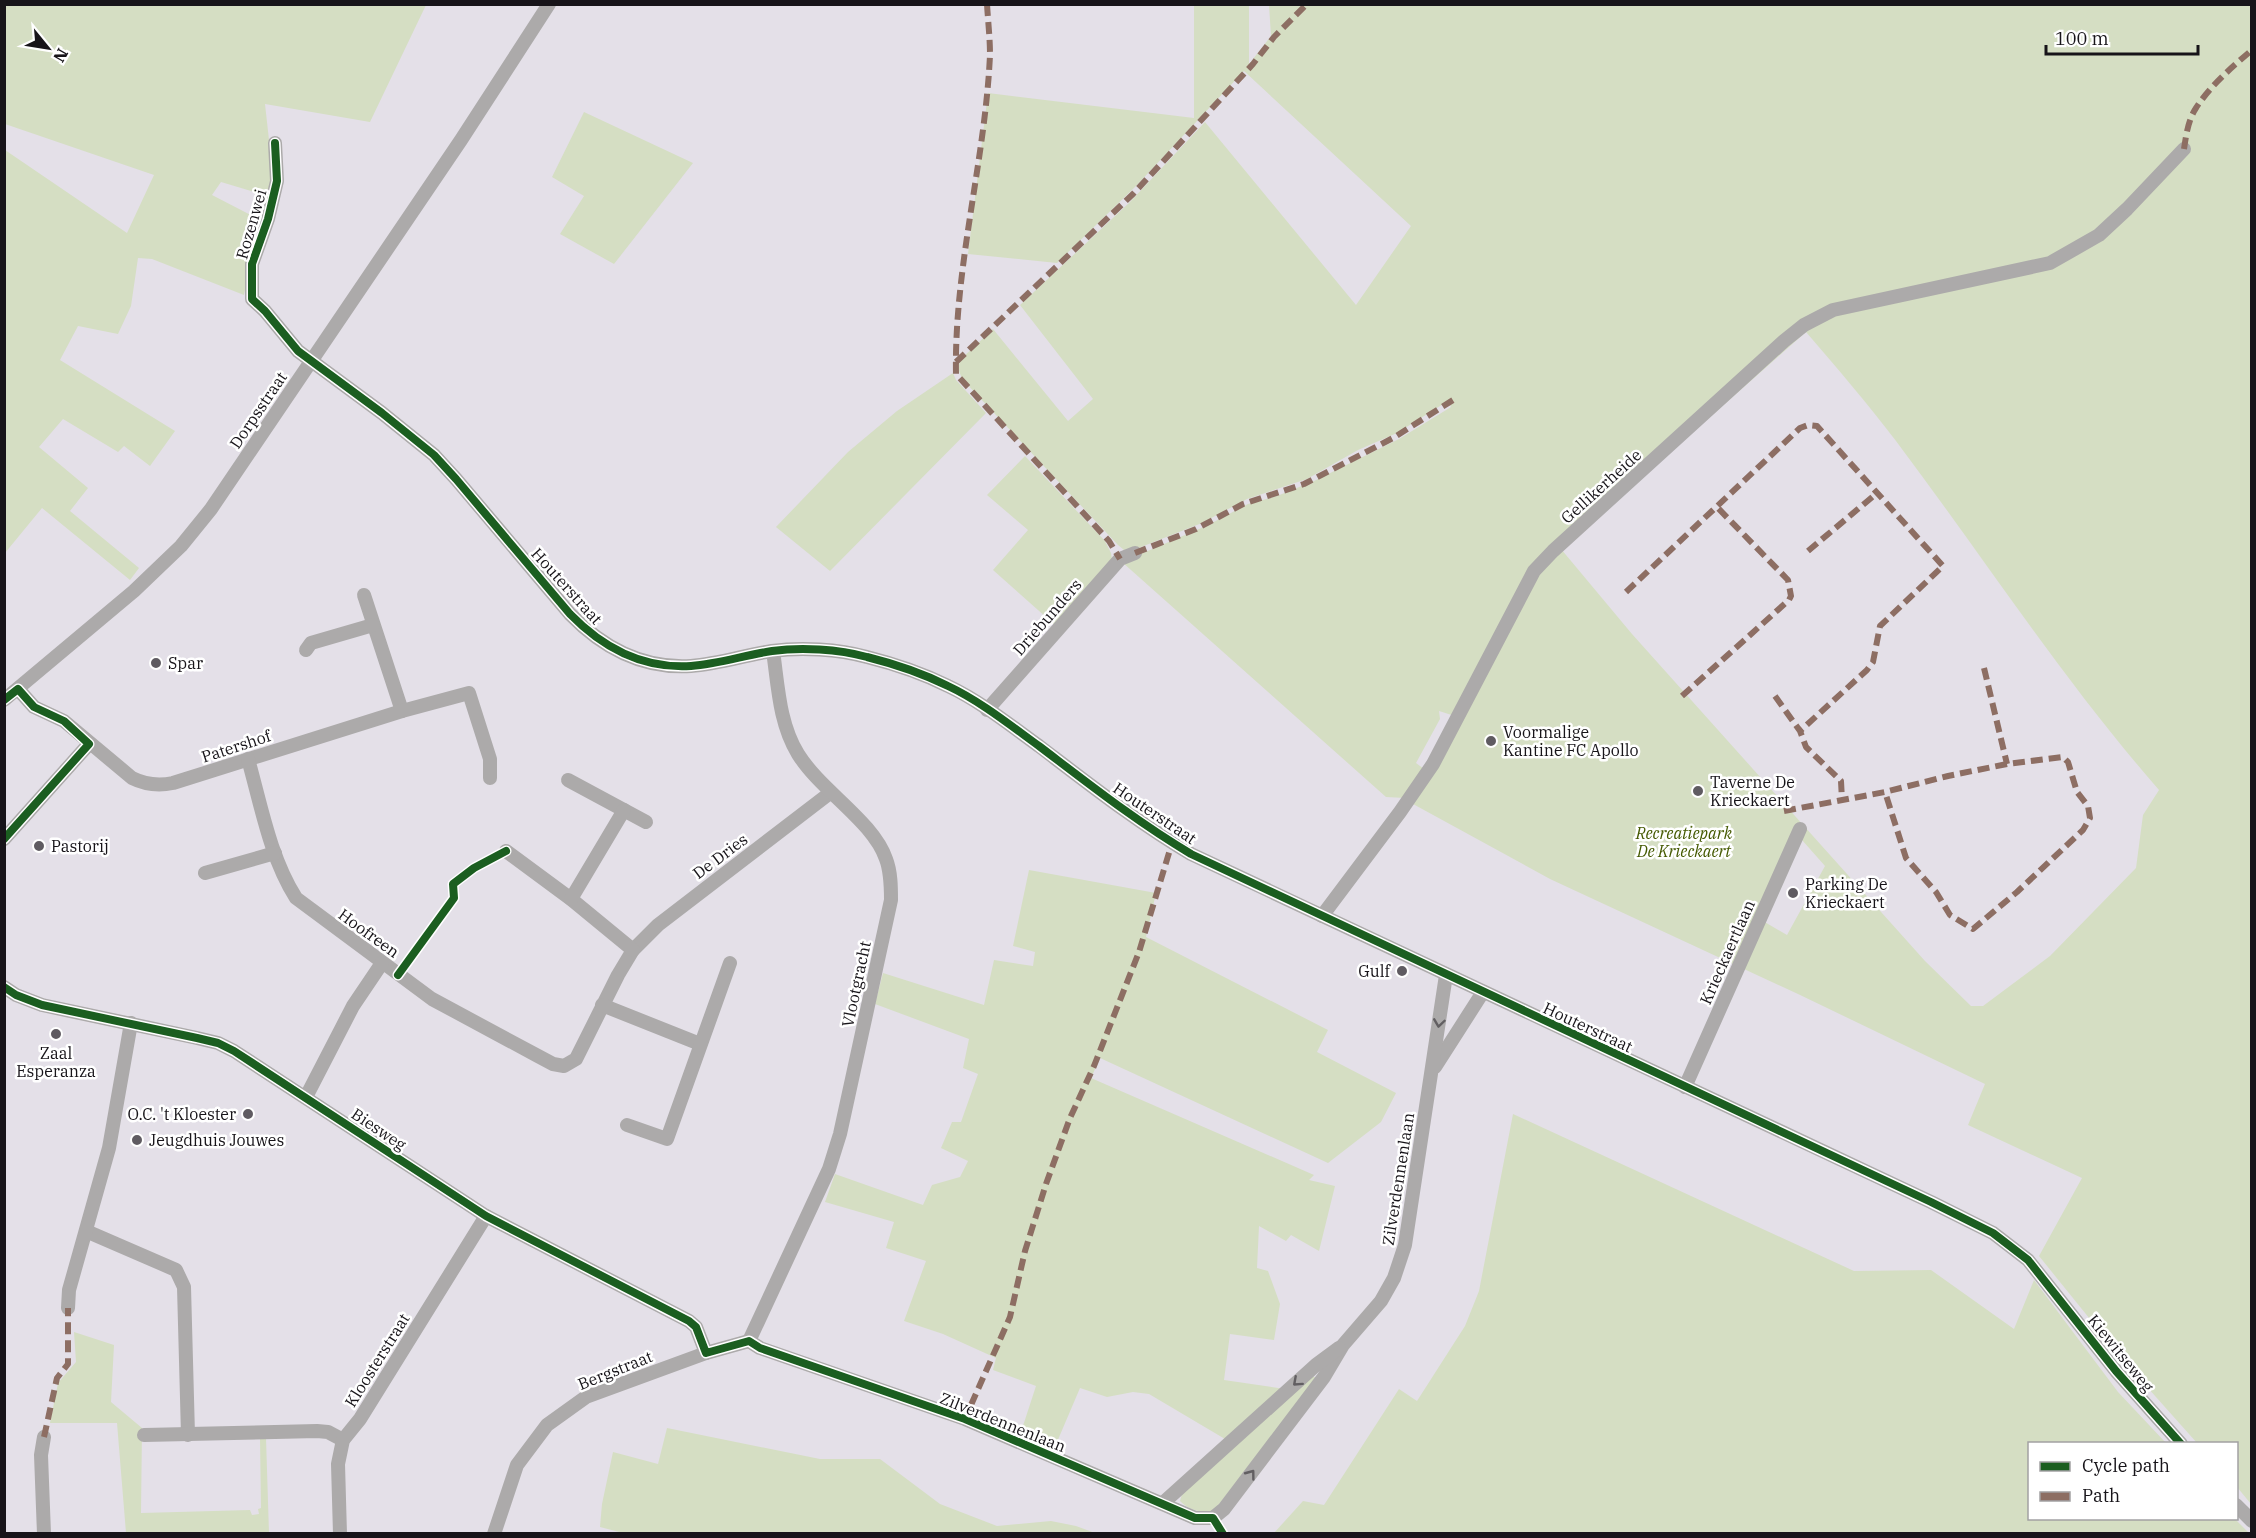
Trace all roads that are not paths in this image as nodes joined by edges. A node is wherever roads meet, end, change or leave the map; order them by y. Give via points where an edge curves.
1 (549, 4) edge
2 (274, 143) dead end
3 (2184, 149) dead end
4 (311, 362) junction
5 (1135, 553) dead end
6 (364, 595) dead end
7 (373, 625) junction
8 (306, 650) dead end
9 (773, 651) junction
10 (18, 689) junction
11 (4, 700) edge
12 (987, 710) junction
13 (402, 711) junction
14 (89, 744) junction
15 (248, 759) junction
16 (490, 778) dead end
17 (568, 780) dead end
18 (830, 793) junction
19 (624, 810) junction
20 (645, 822) dead end
21 (1800, 829) dead end
22 (4, 840) edge
23 (506, 851) dead end
24 (275, 852) junction
25 (205, 873) dead end
26 (571, 899) junction
27 (1323, 916) junction
28 (633, 950) junction
29 (382, 963) junction
30 (730, 963) dead end
31 (1446, 975) junction
32 (4, 987) edge
33 (1483, 992) junction
34 (602, 1005) junction
35 (131, 1023) junction
36 (700, 1044) junction
37 (564, 1066) joint
38 (1433, 1072) junction
39 (1685, 1087) junction
40 (306, 1097) junction
41 (627, 1125) dead end
42 (486, 1216) junction
43 (86, 1231) junction
44 (2043, 1276) joint
45 (68, 1308) dead end
46 (749, 1341) junction
47 (1343, 1345) junction
48 (706, 1353) junction
49 (144, 1435) dead end
50 (188, 1435) junction
51 (44, 1437) dead end
52 (343, 1440) junction
53 (2180, 1442) edge
54 (1162, 1503) junction
55 (2238, 1507) edge
56 (2252, 1521) edge
57 (44, 1533) edge
58 (340, 1533) edge
59 (494, 1533) edge

1 - 4 street, Dorpsstraat
2 - 4 street, Rozenwei via 277,181 252,264 252,299
3 - 27 street, Gellikerheide via 2099,235 2050,263 1833,310 1784,341 1534,571 1433,764
4 - 9 street, Houterstraat via 434,455 570,614 605,644 628,656 666,665 691,666
4 - 10 street, Dorpsstraat via 211,509 181,546
5 - 12 street, Driebunders via 1120,559
6 - 7 street
7 - 8 street via 311,643
7 - 13 street
9 - 12 street, Houterstraat via 824,651 873,658 950,686
9 - 18 street, Vlootgracht via 785,726 810,773
10 - 11 street, Dorpsstraat
10 - 14 street, Patershof via 34,707 64,721
12 - 27 street, Houterstraat via 1164,838
13 - 15 street, Patershof
13 - 16 street, Patershof via 469,693 490,759
14 - 15 street, Patershof via 132,778 159,786
14 - 22 street
15 - 24 street, Hoofreen
17 - 19 street
18 - 28 street, De Dries via 658,925
18 - 46 street, Vlootgracht via 881,847 890,876 891,900 840,1134 829,1168
19 - 20 street
19 - 26 street
21 - 39 street, Krieckaertlaan
23 - 26 street
24 - 25 street
24 - 29 street, Hoofreen via 296,898
26 - 28 street
27 - 31 street, Houterstraat
28 - 34 street, De Dries
29 - 37 street, Hoofreen via 432,999 553,1064
29 - 40 street via 353,1006
30 - 36 street
31 - 33 street, Houterstraat
31 -> 38 street, Zilverdennenlaan
32 - 35 street, Biesweg via 42,1005
33 - 38 street, Zilverdennenlaan
33 - 39 street, Houterstraat
34 - 36 street
34 - 37 street, De Dries via 576,1059
35 - 40 street, Biesweg via 218,1043
35 - 43 street via 109,1148
36 - 41 street via 668,1138
38 - 47 street, Zilverdennenlaan via 1406,1245 1381,1301
39 - 44 street, Houterstraat via 1971,1221 2019,1251
40 - 42 street, Biesweg
42 - 48 street, Biesweg via 689,1321 696,1327
42 - 52 street, Kloosterstraat via 360,1419
43 - 45 street via 69,1290
43 - 50 street via 176,1270 184,1287
44 - 53 street, Kiewitseweg via 2116,1371
46 - 48 street, Bergstraat
46 - 54 street, Zilverdennenlaan via 965,1419
47 -> 54 street, Zilverdennenlaan
54 -> 47 street, Zilverdennenlaan via 1195,1518 1213,1518 1224,1509 1324,1377
48 - 59 street, Bergstraat via 586,1397 547,1425 517,1465
49 - 50 street
50 - 52 street via 317,1431
51 - 57 street
52 - 58 street, Kloosterstraat via 338,1464
55 - 56 street

